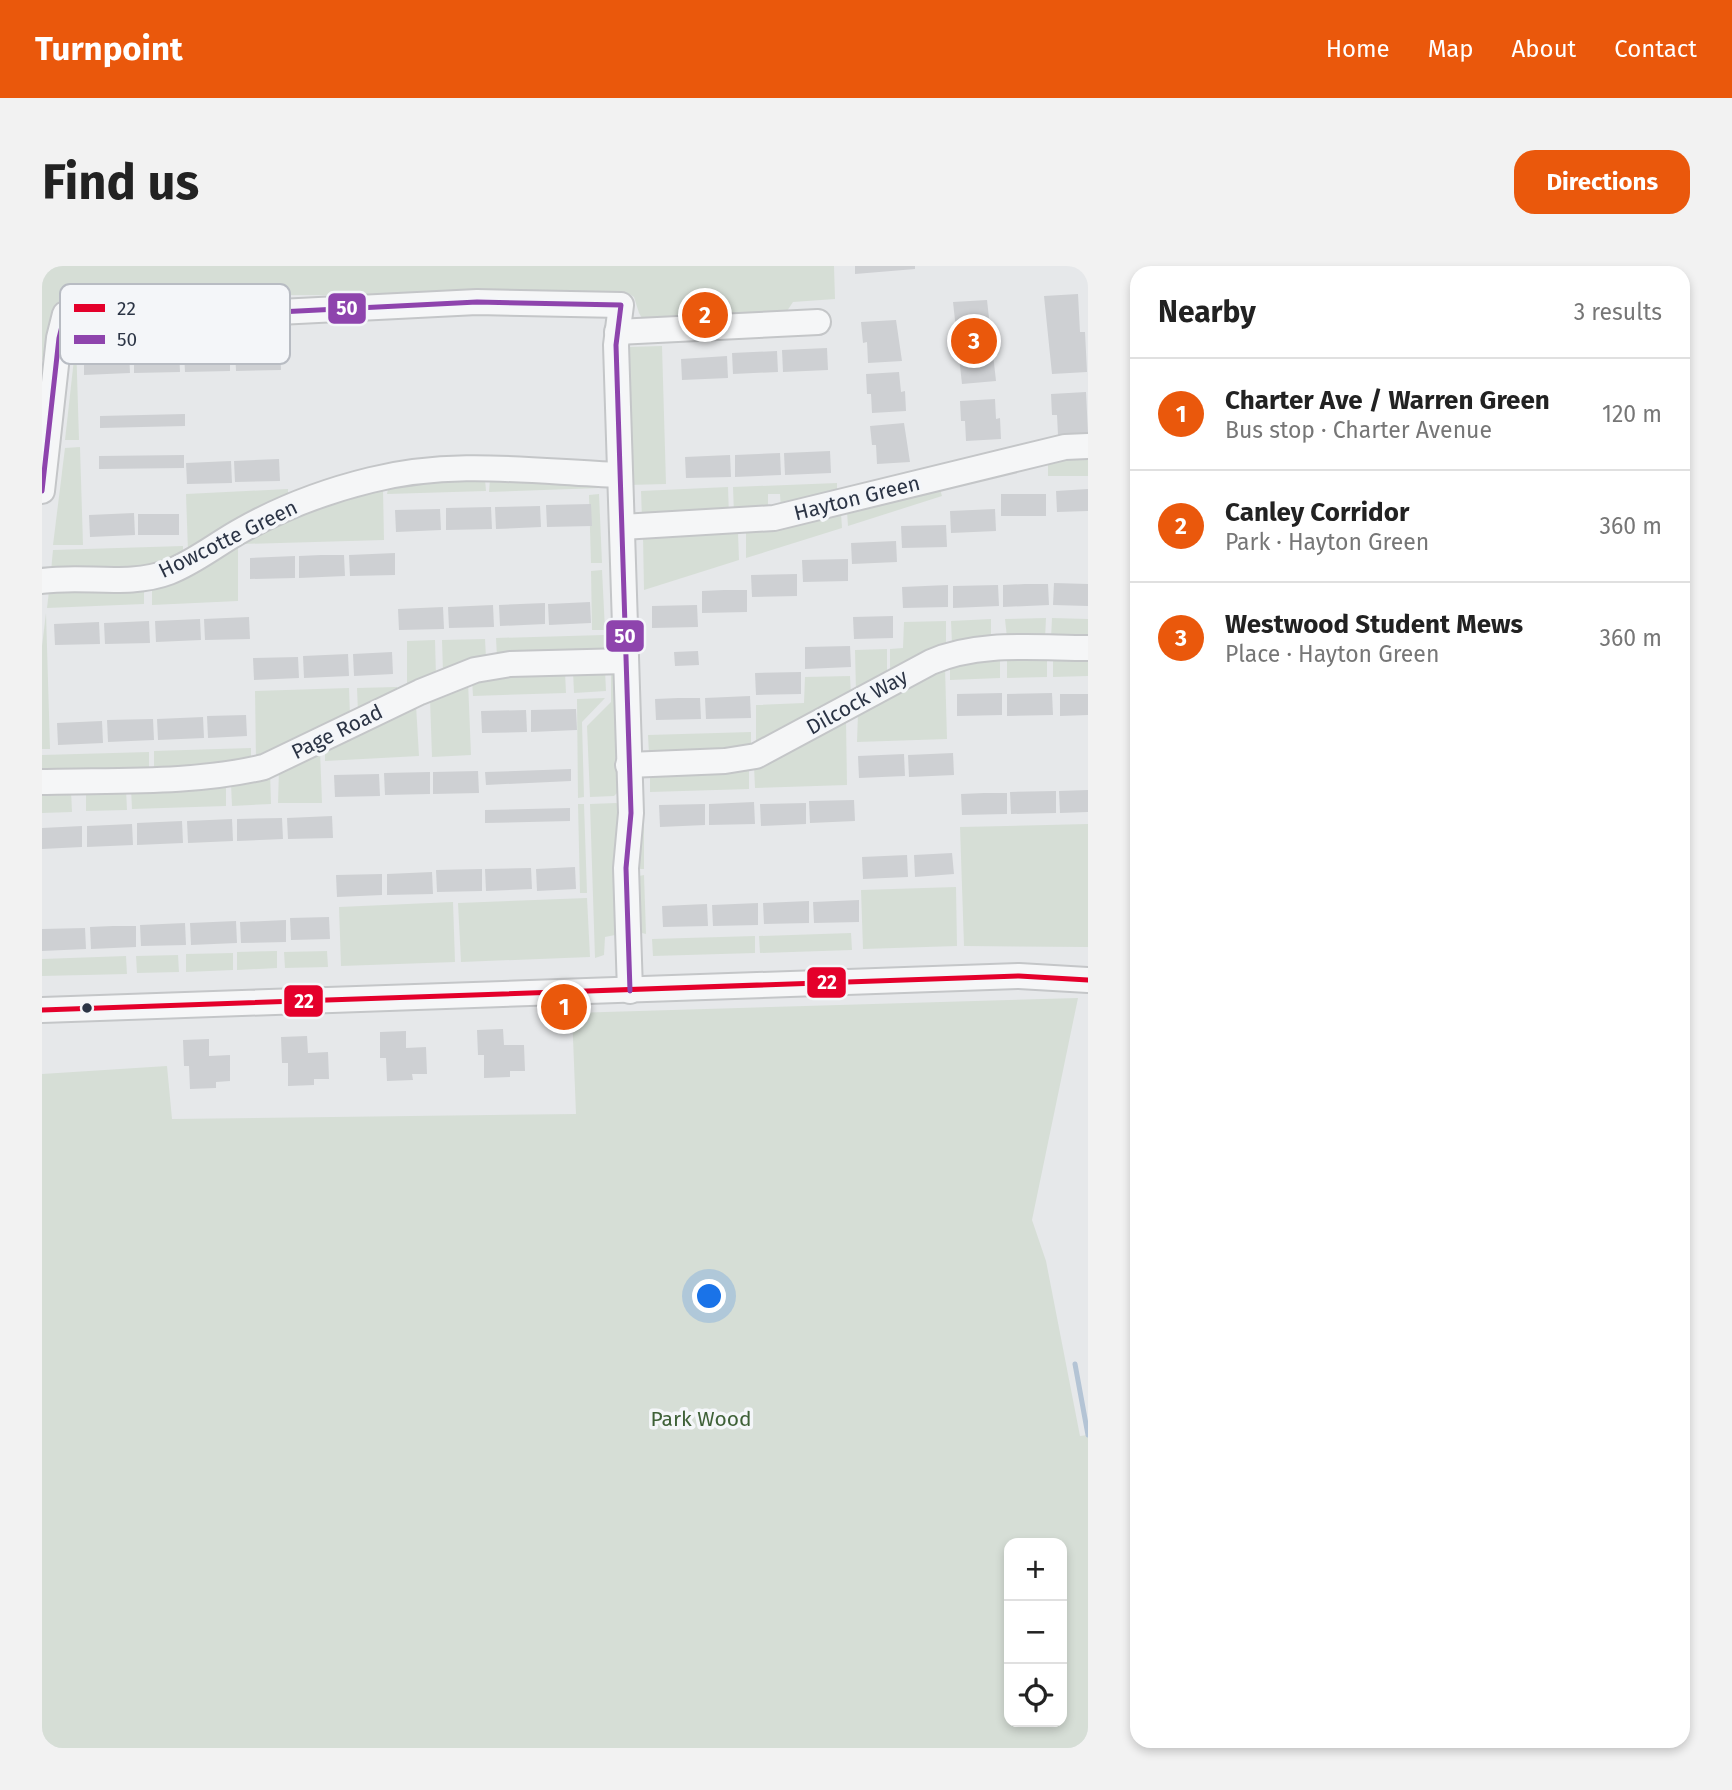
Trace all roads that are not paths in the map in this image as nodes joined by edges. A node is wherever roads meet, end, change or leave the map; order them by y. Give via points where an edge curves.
1 (290, 311) edge
2 (818, 322) dead end
3 (60, 330) edge
4 (617, 332) junction
5 (49, 369) edge
6 (1088, 446) edge
7 (620, 475) junction
8 (42, 491) edge
9 (622, 527) junction
10 (42, 581) edge
11 (1088, 649) edge
12 (626, 661) junction
13 (628, 765) junction
14 (42, 782) edge
15 (1088, 980) edge
16 (630, 990) junction
17 (42, 1010) edge

1 - 4 street via 477,302 621,304
2 - 4 street
3 - 5 street
4 - 7 street
5 - 8 street
6 - 9 street, Hayton Green via 1065,447 775,518
7 - 9 street
7 - 10 street, Howcotte Green via 477,466 396,475 295,504 159,575
9 - 12 street
11 - 13 street, Dilcock Way via 956,653 756,756
12 - 13 street
12 - 14 street, Page Road via 510,664 475,670 264,767 237,773
13 - 16 street
15 - 16 street via 1019,976
16 - 17 street

